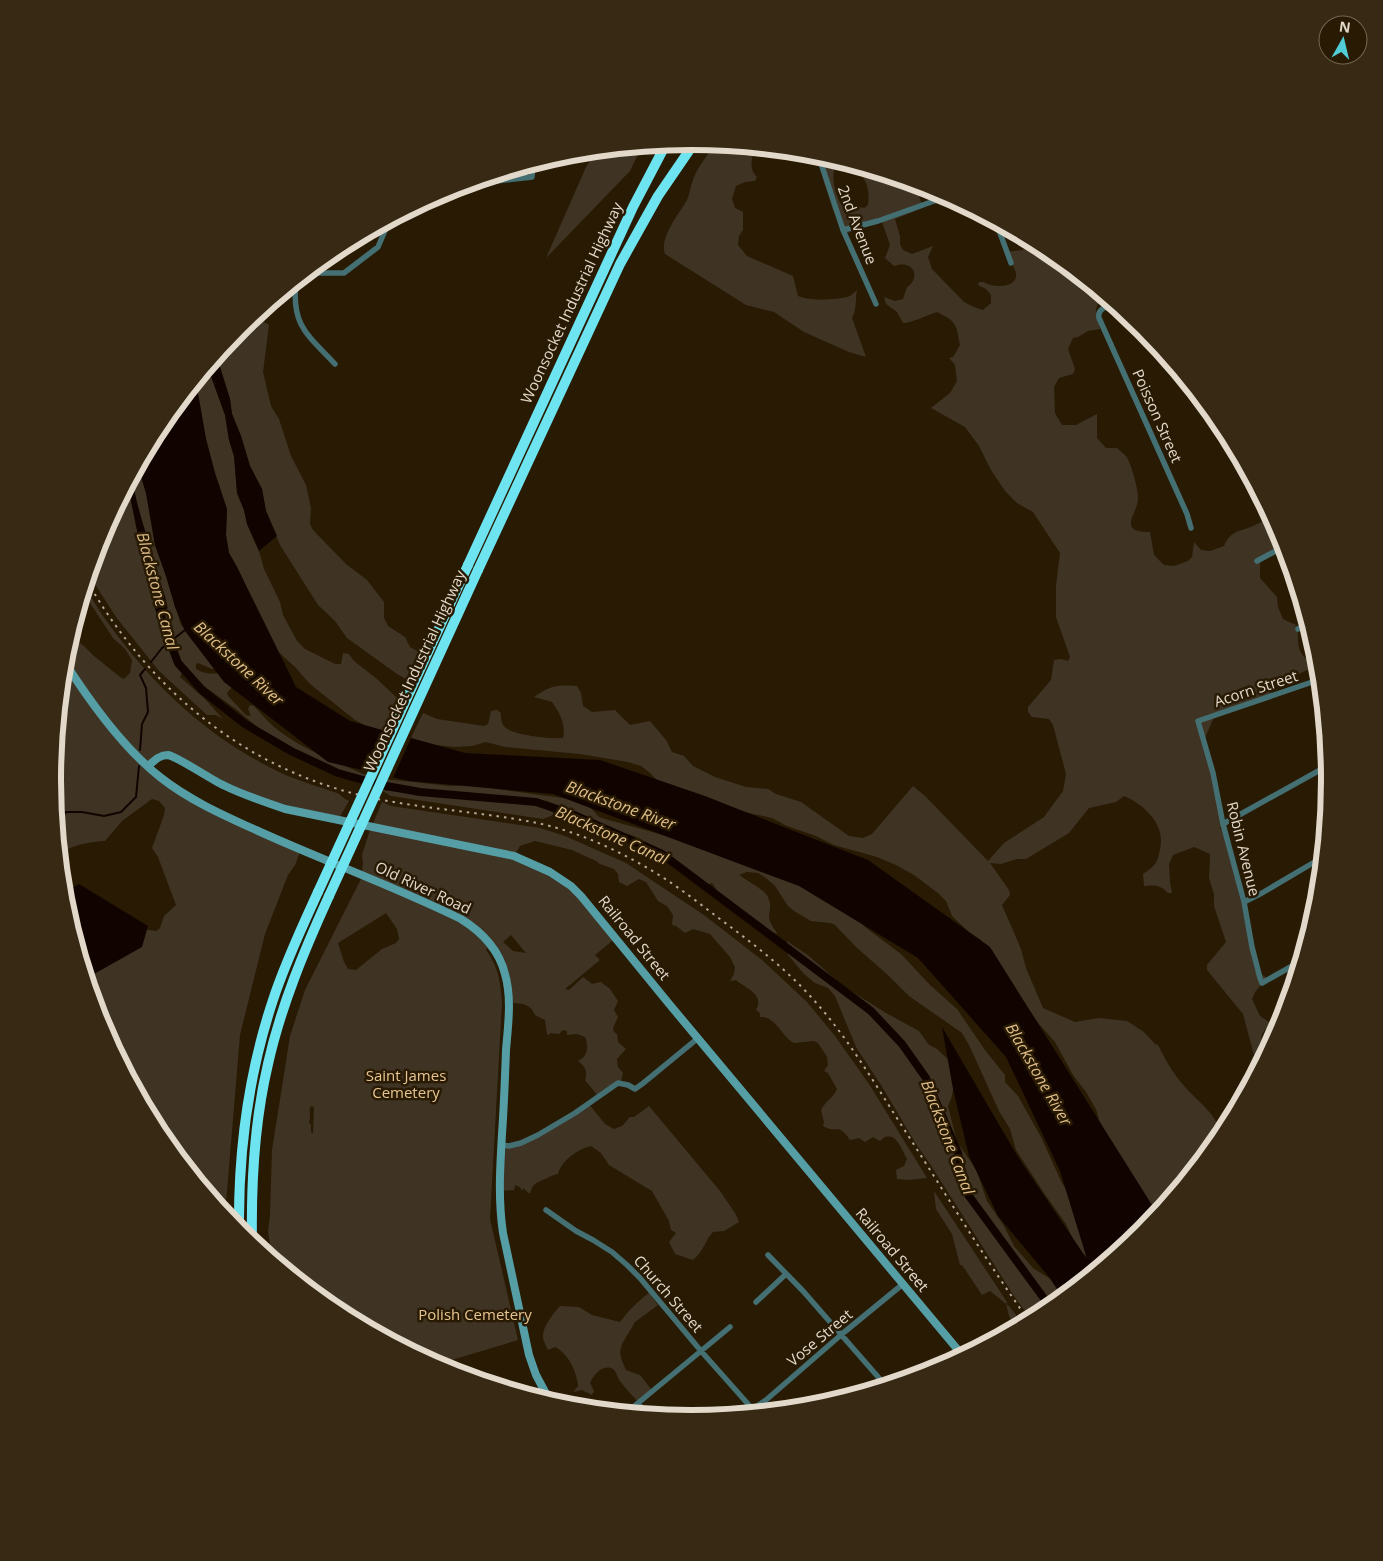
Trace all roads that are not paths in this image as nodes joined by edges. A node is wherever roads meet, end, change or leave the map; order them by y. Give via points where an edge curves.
1 (690, 150) edge
2 (662, 151) edge
3 (821, 164) edge
4 (532, 171) edge
5 (501, 180) edge
6 (937, 200) edge
7 (385, 230) edge
8 (843, 230) junction
9 (999, 231) edge
10 (1011, 263) dead end
11 (318, 273) edge
12 (294, 291) edge
13 (876, 304) dead end
14 (1107, 307) edge
15 (335, 364) dead end
16 (1191, 528) dead end
17 (1278, 550) edge
18 (1257, 561) dead end
19 (1302, 626) edge
20 (1298, 629) dead end
21 (71, 671) edge
22 (1314, 682) edge
23 (1198, 721) joint
24 (148, 766) junction
25 (1321, 769) edge
26 (1223, 824) junction
27 (1316, 861) edge
28 (1244, 902) junction
29 (1293, 965) edge
30 (698, 1038) junction
31 (502, 1145) junction
32 (546, 1210) dead end
33 (239, 1218) edge
34 (252, 1232) edge
35 (768, 1255) dead end
36 (786, 1274) junction
37 (903, 1284) junction
38 (756, 1302) dead end
39 (730, 1327) dead end
40 (842, 1334) junction
41 (701, 1351) junction
42 (959, 1351) edge
43 (882, 1381) edge
44 (546, 1393) edge
45 (638, 1404) junction
46 (759, 1406) edge
47 (633, 1407) edge
48 (751, 1407) edge
49 (643, 1408) edge

1 - 34 highway, Woonsocket Industrial Highway, bridge via 649,211 612,280 293,980 260,1102 255,1140
2 - 33 highway, Woonsocket Industrial Highway, bridge via 625,223 318,892 278,986 248,1100 242,1144
3 - 8 street, 2nd Avenue
4 - 5 street via 532,177
6 - 8 street
7 - 11 street via 378,247 344,273
8 - 13 street, 2nd Avenue
9 - 10 street
12 - 15 street via 296,312 303,328 312,342
14 - 16 street, Poisson Street via 1098,315
17 - 18 street
19 - 20 street
21 - 24 street, Old River Road via 108,723
22 - 23 street, Acorn Street
23 - 26 street, Robin Avenue
24 - 30 street, Railroad Street via 160,756 168,755 206,777 265,803 490,850 514,856 550,872 581,896
24 - 31 street, Old River Road via 203,805 447,912 481,934 502,964 508,989
25 - 26 street
26 - 28 street, Robin Avenue
27 - 28 street
28 - 29 street, Robin Avenue via 1262,983
30 - 31 street via 635,1089 618,1083 538,1135 521,1143
30 - 37 street, Railroad Street
31 - 44 street, Old River Road via 499,1199 508,1263 529,1355
32 - 41 street, Church Street via 627,1265
35 - 36 street
36 - 38 street
36 - 40 street
37 - 40 street, Vose Street
37 - 42 street, Railroad Street
39 - 41 street
40 - 43 street
40 - 46 street, Vose Street
41 - 45 street
41 - 48 street, Church Street
45 - 47 street
45 - 49 street

